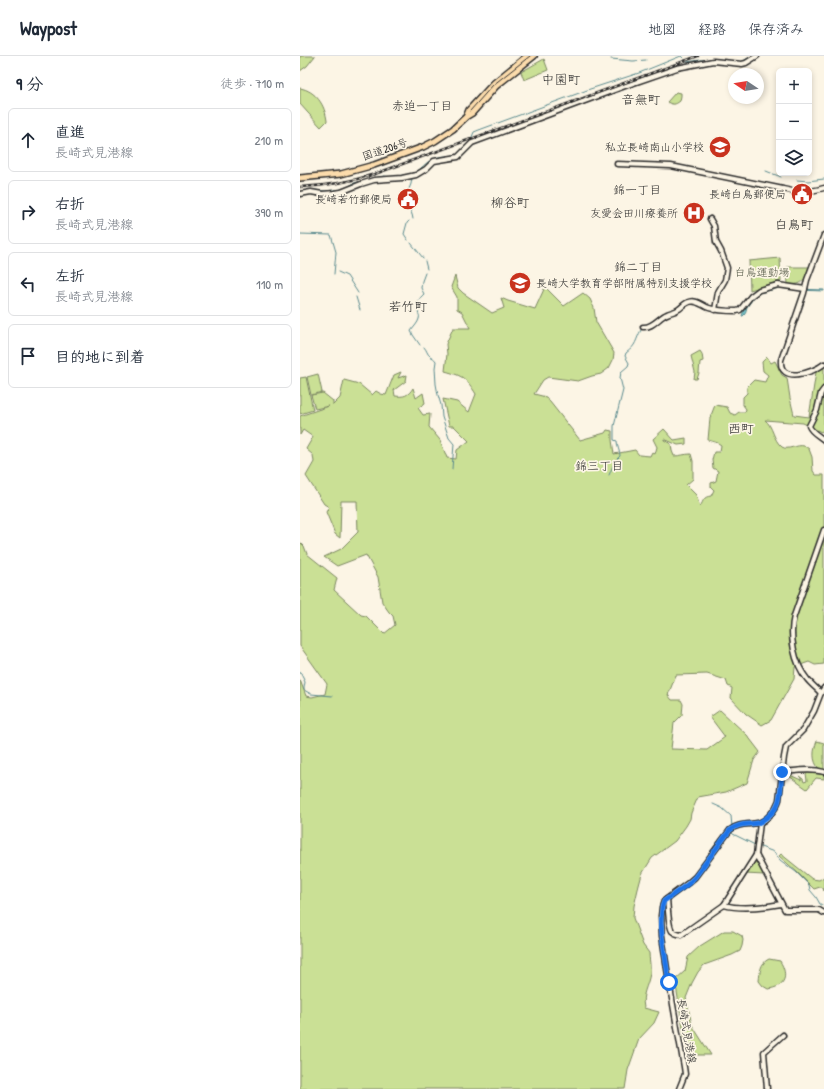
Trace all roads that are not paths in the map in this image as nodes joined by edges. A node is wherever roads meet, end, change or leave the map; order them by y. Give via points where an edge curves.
1 (527, 56) edge
2 (534, 56) edge
3 (757, 56) edge
4 (466, 116) junction
5 (617, 164) dead end
6 (300, 178) edge
7 (824, 188) edge
8 (300, 194) edge
9 (710, 219) dead end
10 (824, 235) edge
11 (805, 288) junction
12 (715, 310) junction
13 (643, 327) dead end
14 (824, 364) edge
15 (824, 389) edge
16 (824, 440) edge
17 (824, 530) edge
18 (824, 688) edge
19 (821, 692) junction
20 (782, 772) junction
21 (824, 772) edge
22 (760, 823) junction
23 (756, 856) junction
24 (667, 898) junction
25 (781, 904) junction
26 (724, 905) junction
27 (824, 913) edge
28 (783, 1035) dead end
29 (679, 1089) edge
30 (767, 1089) edge

1 - 4 highway, 国道206号 via 494,83
2 - 4 highway, 国道206号 via 502,81 472,113
3 - 8 street via 742,64 713,61 688,65 628,85 474,142 458,157 434,161 416,175 374,180 335,193
4 - 6 highway, 国道206号 via 453,129 423,147 341,174
5 - 7 street via 671,166 791,192
9 - 12 street via 727,268 725,280 718,292
10 - 11 street
11 - 12 street via 778,285 759,290 740,310
11 - 14 street via 781,360 782,369 794,374 815,370
12 - 13 street via 690,301 678,310 666,314 659,321
15 - 16 street via 809,426
17 - 19 street via 794,616 791,632 794,650 806,679
18 - 19 street
19 - 20 street via 814,711 802,730 786,747
20 - 21 street
20 - 22 street via 778,806
22 - 23 street
22 - 24 street via 732,828 695,877
23 - 25 street
23 - 26 street
24 - 26 street via 671,928 676,934 681,934
24 - 29 street, 長崎式見港線 via 662,907 661,922 685,1074
25 - 26 street via 733,908
25 - 27 street via 785,910 819,910
28 - 30 street via 764,1052

